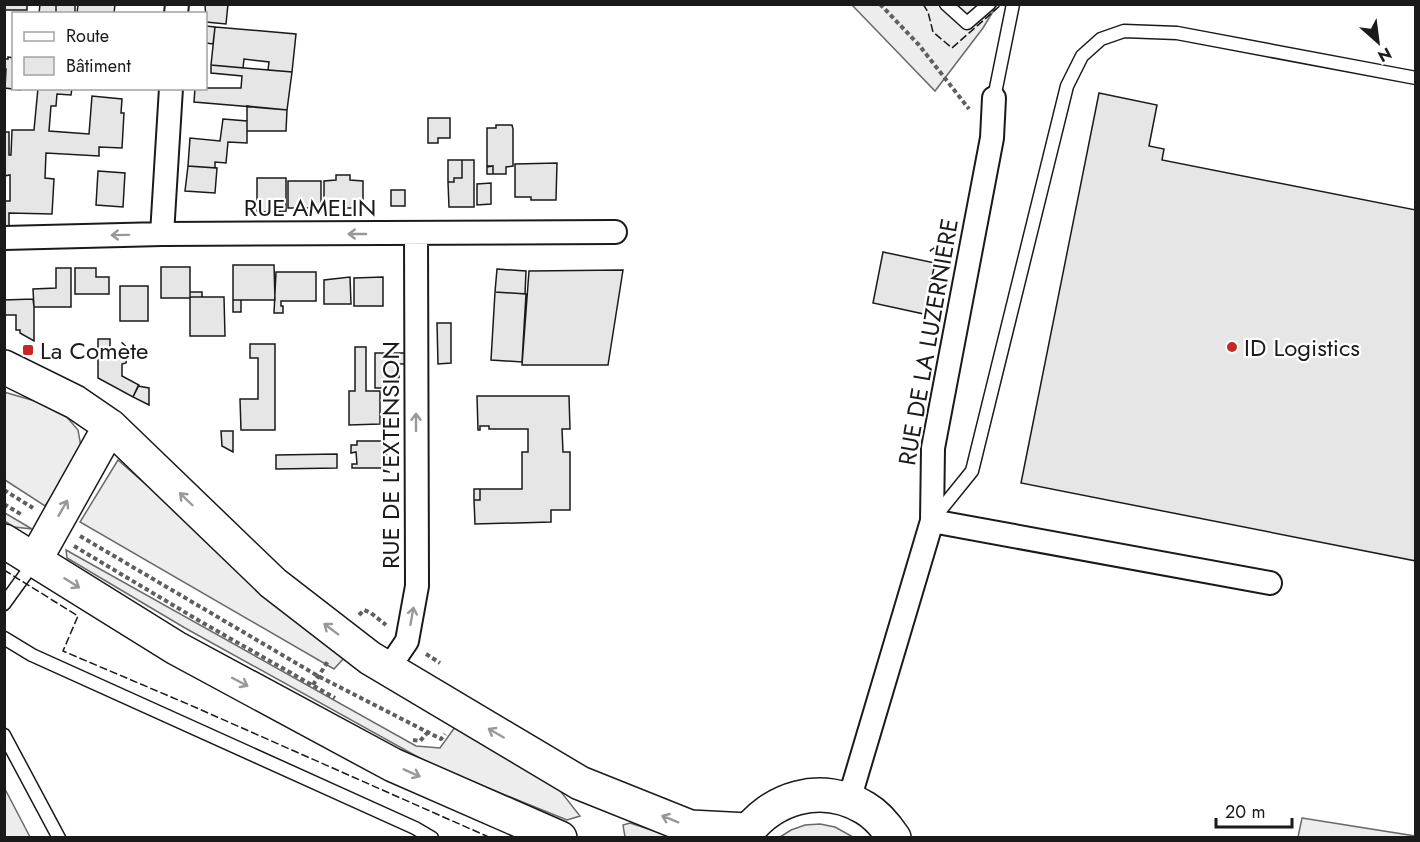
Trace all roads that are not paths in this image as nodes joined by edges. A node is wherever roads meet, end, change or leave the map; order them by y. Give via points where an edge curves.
1 (946, 4) edge
2 (989, 4) edge
3 (1013, 4) edge
4 (1416, 78) edge
5 (171, 90) edge
6 (993, 98) joint
7 (615, 232) dead end
8 (162, 234) junction
9 (416, 234) junction
10 (4, 238) edge
11 (4, 367) edge
12 (110, 426) junction
13 (932, 521) junction
14 (47, 538) junction
15 (4, 541) edge
16 (1270, 583) dead end
17 (4, 604) edge
18 (4, 638) edge
19 (388, 669) junction
20 (4, 735) edge
21 (849, 800) junction
22 (746, 834) edge
23 (59, 837) edge
24 (432, 837) edge
25 (560, 837) edge
26 (894, 837) edge

1 - 2 lane via 967,22
3 - 6 lane
4 - 13 lane via 1177,33 1124,31 1101,39 1082,56 1067,86 972,471
5 - 8 street
6 - 13 street, RUE DE LA LUZERNIÈRE via 992,138 933,448
7 - 9 street, RUE AMELIN
9 -> 8 street, RUE AMELIN
8 -> 10 street, RUE AMELIN
19 -> 9 street, RUE DE L'EXTENSION via 407,641 417,586
11 - 12 main road via 75,402
14 -> 12 main road
19 -> 12 main road via 273,583
13 - 16 street
13 - 21 street, RUE DE LA LUZERNIÈRE
14 - 15 main road
14 - 17 lane
14 -> 25 main road via 176,648 393,765
18 - 24 lane via 32,655
22 -> 19 main road via 690,826 580,783
20 - 23 lane
21 - 22 main road via 824,794 799,796 775,806
21 - 26 main road via 867,808

